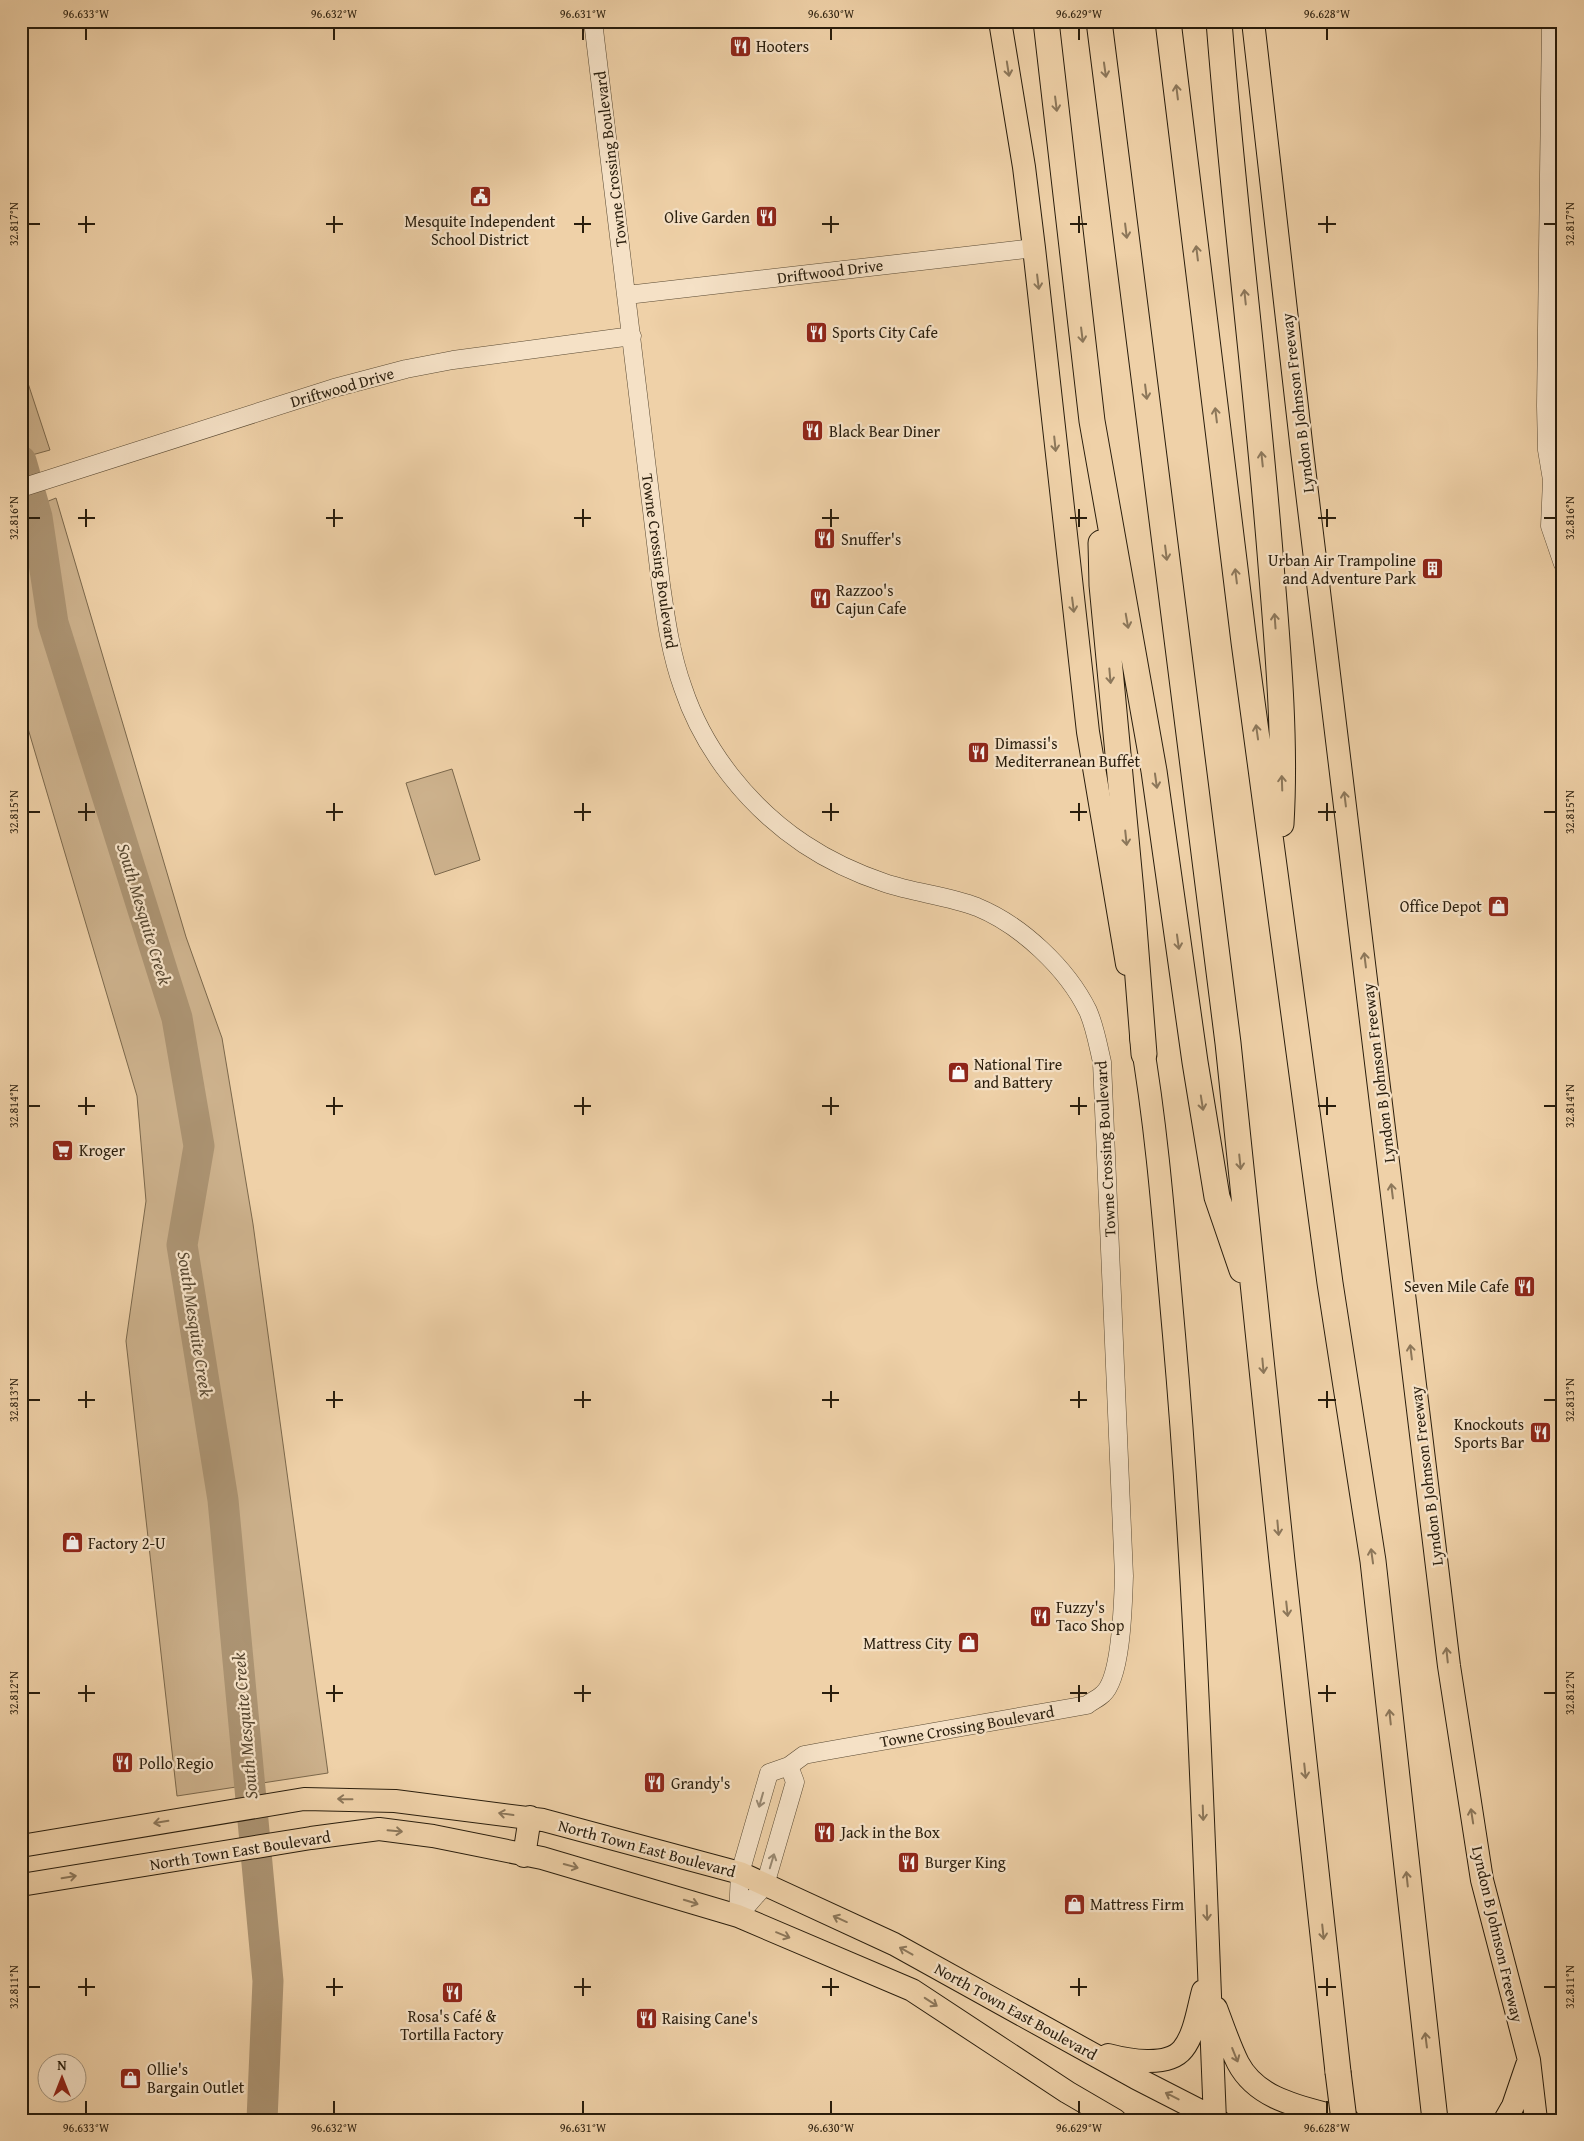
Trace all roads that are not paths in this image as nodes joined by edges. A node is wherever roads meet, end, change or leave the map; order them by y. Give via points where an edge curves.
1 (593, 21) edge
2 (1000, 21) edge
3 (1046, 21) edge
4 (1099, 21) edge
5 (1168, 21) edge
6 (1219, 21) edge
7 (1253, 21) edge
8 (1551, 21) edge
9 (1556, 96) edge
10 (1034, 248) junction
11 (627, 295) junction
12 (632, 336) junction
13 (1555, 339) edge
14 (1100, 470) junction
15 (1557, 486) edge
16 (21, 488) edge
17 (1563, 564) edge
18 (1278, 884) junction
19 (1144, 1054) junction
20 (1258, 1318) junction
21 (789, 1766) junction
22 (530, 1817) junction
23 (21, 1846) edge
24 (524, 1856) junction
25 (740, 1873) junction
26 (21, 1885) edge
27 (765, 1885) junction
28 (738, 1916) junction
29 (1209, 1965) junction
30 (1210, 1994) junction
31 (1085, 2049) junction
32 (1529, 2060) junction
33 (1537, 2117) edge
34 (1216, 2119) edge
35 (1115, 2120) edge
36 (1344, 2120) edge
37 (1348, 2120) edge
38 (1435, 2120) edge
39 (1505, 2120) edge

1 - 11 street, Towne Crossing Boulevard
2 -> 10 main road
3 -> 14 highway
4 -> 20 highway via 1226,1024
18 -> 5 highway via 1244,642
18 -> 6 highway via 1283,795 1277,640 1263,466 1228,150
32 -> 7 main road, Lyndon B Johnson Freeway via 1482,1880 1449,1666
8 - 9 street
9 - 13 street
10 - 11 street, Driftwood Drive
10 -> 19 main road via 1088,732
11 - 12 street, Towne Crossing Boulevard
12 - 16 street, Driftwood Drive via 406,369 334,388
12 - 21 street, Towne Crossing Boulevard via 670,640 683,689 722,765 758,807 804,844 848,868 885,883 976,907 1005,921 1032,941 1053,962 1087,1011 1102,1062 1124,1576 1112,1680 1104,1693 1087,1704 804,1755
13 - 15 street via 1546,414
14 -> 19 highway via 1102,585
14 -> 20 highway via 1154,770 1217,1197
15 - 17 street via 1550,526
38 -> 18 highway via 1373,1561 1330,1283
19 -> 29 main road via 1162,1199 1184,1448
20 -> 36 highway, bridge
21 -> 25 street, Towne Crossing Boulevard via 769,1773
27 -> 21 street via 795,1782
22 -> 23 main road, North Town East Boulevard via 395,1801 304,1798
22 - 24 main road
22 - 25 main road, North Town East Boulevard
26 -> 24 main road, North Town East Boulevard via 379,1829 433,1836
24 -> 28 main road, North Town East Boulevard via 589,1871
25 - 27 main road, North Town East Boulevard
25 - 28 street, Towne Crossing Boulevard
27 - 28 street
31 -> 27 main road, North Town East Boulevard via 894,1944
28 -> 35 main road, North Town East Boulevard via 912,1990
29 - 30 main road
29 - 31 main road via 1194,2024 1178,2054 1143,2061
30 - 34 main road
30 -> 37 main road via 1238,2064 1253,2083 1276,2099
34 -> 31 main road, North Town East Boulevard
32 - 33 main road, Lyndon B Johnson Freeway
32 - 39 main road

